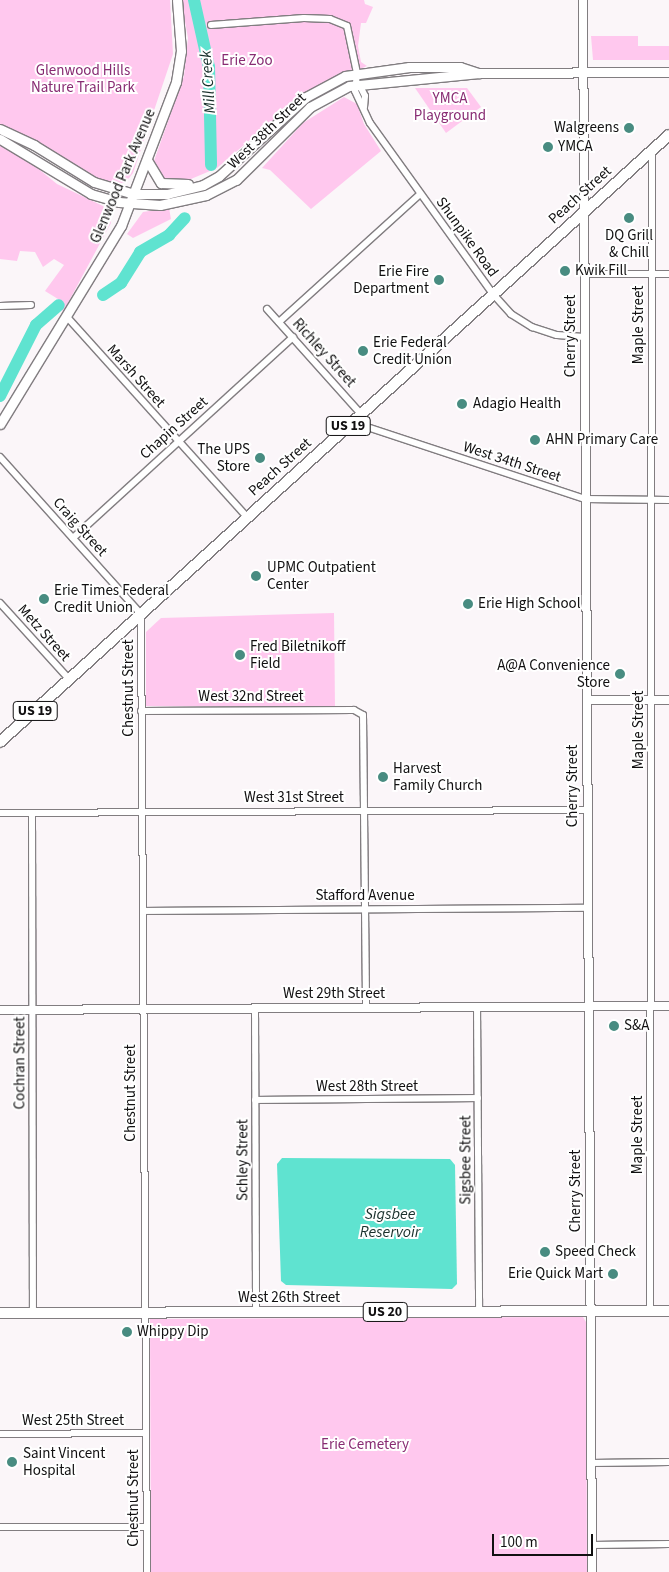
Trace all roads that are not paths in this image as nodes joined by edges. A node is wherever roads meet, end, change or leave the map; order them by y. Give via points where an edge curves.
1 (177, 0) edge
2 (583, 0) edge
3 (211, 25) dead end
4 (583, 72) junction
5 (669, 72) edge
6 (357, 73) junction
7 (480, 73) junction
8 (340, 84) junction
9 (358, 84) junction
10 (0, 129) edge
11 (669, 135) edge
12 (0, 139) edge
13 (652, 150) junction
14 (146, 160) junction
15 (167, 189) junction
16 (134, 194) junction
17 (420, 194) junction
18 (130, 204) junction
19 (584, 212) junction
20 (584, 274) junction
21 (652, 274) junction
22 (669, 274) edge
23 (493, 294) junction
24 (0, 306) edge
25 (31, 306) dead end
26 (267, 309) dead end
27 (67, 318) junction
28 (279, 322) junction
29 (293, 337) junction
30 (584, 337) junction
31 (362, 414) junction
32 (352, 422) junction
33 (0, 424) edge
34 (179, 441) junction
35 (0, 457) edge
36 (585, 499) junction
37 (651, 500) junction
38 (669, 500) edge
39 (247, 517) junction
40 (73, 538) junction
41 (0, 603) edge
42 (141, 614) junction
43 (69, 679) junction
44 (587, 700) junction
45 (651, 700) junction
46 (669, 700) edge
47 (141, 711) junction
48 (0, 742) edge
49 (365, 810) junction
50 (587, 810) junction
51 (32, 812) junction
52 (142, 812) junction
53 (0, 813) edge
54 (588, 908) junction
55 (366, 909) junction
56 (143, 911) junction
57 (588, 1006) junction
58 (651, 1006) junction
59 (669, 1006) edge
60 (477, 1007) junction
61 (255, 1008) junction
62 (366, 1008) junction
63 (33, 1009) junction
64 (143, 1009) junction
65 (0, 1010) edge
66 (478, 1098) junction
67 (255, 1100) junction
68 (590, 1311) junction
69 (650, 1311) junction
70 (669, 1311) edge
71 (479, 1312) junction
72 (0, 1313) edge
73 (33, 1313) junction
74 (145, 1313) junction
75 (256, 1313) junction
76 (146, 1433) junction
77 (0, 1434) edge
78 (669, 1462) edge
79 (591, 1463) junction
80 (147, 1526) junction
81 (0, 1527) edge
82 (669, 1544) edge
83 (592, 1545) junction
84 (147, 1572) edge
85 (592, 1572) edge

1 - 14 main road, Glenwood Park Avenue via 181,34 179,68
2 - 4 street, Cherry Street
3 - 6 street, Shunpike Road via 330,19 347,26
4 - 5 main road, West 38th Street
4 - 7 main road, West 38th Street
4 - 19 street, Cherry Street
6 - 7 main road, West 38th Street via 460,67
6 - 8 main road, West 38th Street
6 - 9 street, Shunpike Road
7 - 9 main road, West 38th Street
8 - 9 main road, West 38th Street
8 - 15 main road, West 38th Street via 306,97 222,174 203,185
8 - 18 main road, West 38th Street via 310,107 236,180 206,195 168,204
9 - 17 street, Shunpike Road via 364,89 364,107 371,126
10 - 16 main road, West 38th Street via 34,145 87,179
11 - 13 main road, Peach Street / US 19
12 - 18 main road, West 38th Street via 82,190
13 - 19 main road, Peach Street / US 19
13 - 21 street, Maple Street
14 - 15 main road via 156,179
14 - 16 main road, Glenwood Park Avenue
15 - 16 main road, West 38th Street
16 - 18 main road, Glenwood Park Avenue
17 - 23 street, Shunpike Road
17 - 28 street
18 - 27 main road, Glenwood Park Avenue via 114,240
19 - 20 street, Cherry Street
19 - 23 main road, Peach Street / US 19
20 - 21 street
20 - 30 street, Cherry Street
21 - 22 street
21 - 37 street, Maple Street
23 - 30 street, Shunpike Road via 511,314 532,328 557,335
23 - 31 main road, Peach Street / US 19
24 - 25 street
26 - 28 street, Richley Street
27 - 33 main road, Glenwood Park Avenue
27 - 34 street, Marsh Street
28 - 29 street, Richley Street
29 - 31 street, Richley Street
29 - 34 street, Chapin Street
30 - 36 street, Cherry Street
31 - 32 main road, Peach Street / US 19
32 - 36 street, West 34th Street
32 - 39 main road, Peach Street / US 19
34 - 39 street, Marsh Street
34 - 40 street, Chapin Street
35 - 40 street, Craig Street
36 - 37 street, West 34th Street
36 - 44 street, Cherry Street
37 - 38 street, West 34th Street
37 - 45 street, Maple Street
39 - 42 main road, Peach Street / US 19
40 - 42 street, Craig Street
41 - 43 street, Metz Street
42 - 43 main road, Peach Street / US 19
42 - 47 street, Chestnut Street
43 - 48 main road, Peach Street / US 19
44 - 45 street
44 - 50 street, Cherry Street
45 - 46 street
45 - 58 street, Maple Street
47 - 49 street, West 32nd Street via 360,712 364,718
47 - 52 street, Chestnut Street
49 - 50 street, West 31st Street
49 - 52 street, West 31st Street
49 - 55 street
50 - 54 street, Cherry Street
51 - 52 street, West 31st Street
51 - 53 street, West 31st Street
51 - 63 street, Cochran Street
52 - 56 street, Chestnut Street
54 - 55 street, Stafford Avenue
54 - 57 street, Cherry Street
55 - 56 street, Stafford Avenue
55 - 62 street
56 - 64 street, Chestnut Street
57 - 58 street, West 29th Street
57 - 60 street, West 29th Street
57 - 68 street, Cherry Street
58 - 59 street, West 29th Street
58 - 69 street, Maple Street
60 - 62 street, West 29th Street
60 - 66 street, Sigsbee Street
61 - 62 street, West 29th Street
61 - 64 street, West 29th Street
61 - 67 street, Schley Street
63 - 64 street, West 29th Street
63 - 65 street, West 29th Street
63 - 73 street, Cochran Street
64 - 74 street, Chestnut Street
66 - 67 street, West 28th Street
66 - 71 street, Sigsbee Street
67 - 75 street, Schley Street
68 - 69 main road, West 26th Street / US 20
68 - 71 main road, West 26th Street / US 20
68 - 79 street, Cherry Street
69 - 70 main road, West 26th Street / US 20
71 - 75 main road, West 26th Street / US 20
72 - 73 main road, West 26th Street / US 20
73 - 74 main road, West 26th Street / US 20
74 - 75 main road, West 26th Street / US 20
74 - 76 street, Chestnut Street
76 - 77 street, West 25th Street
76 - 80 street, Chestnut Street
78 - 79 street
79 - 83 street, Cherry Street
80 - 81 street
80 - 84 street, Chestnut Street
82 - 83 street
83 - 85 street, Cherry Street

